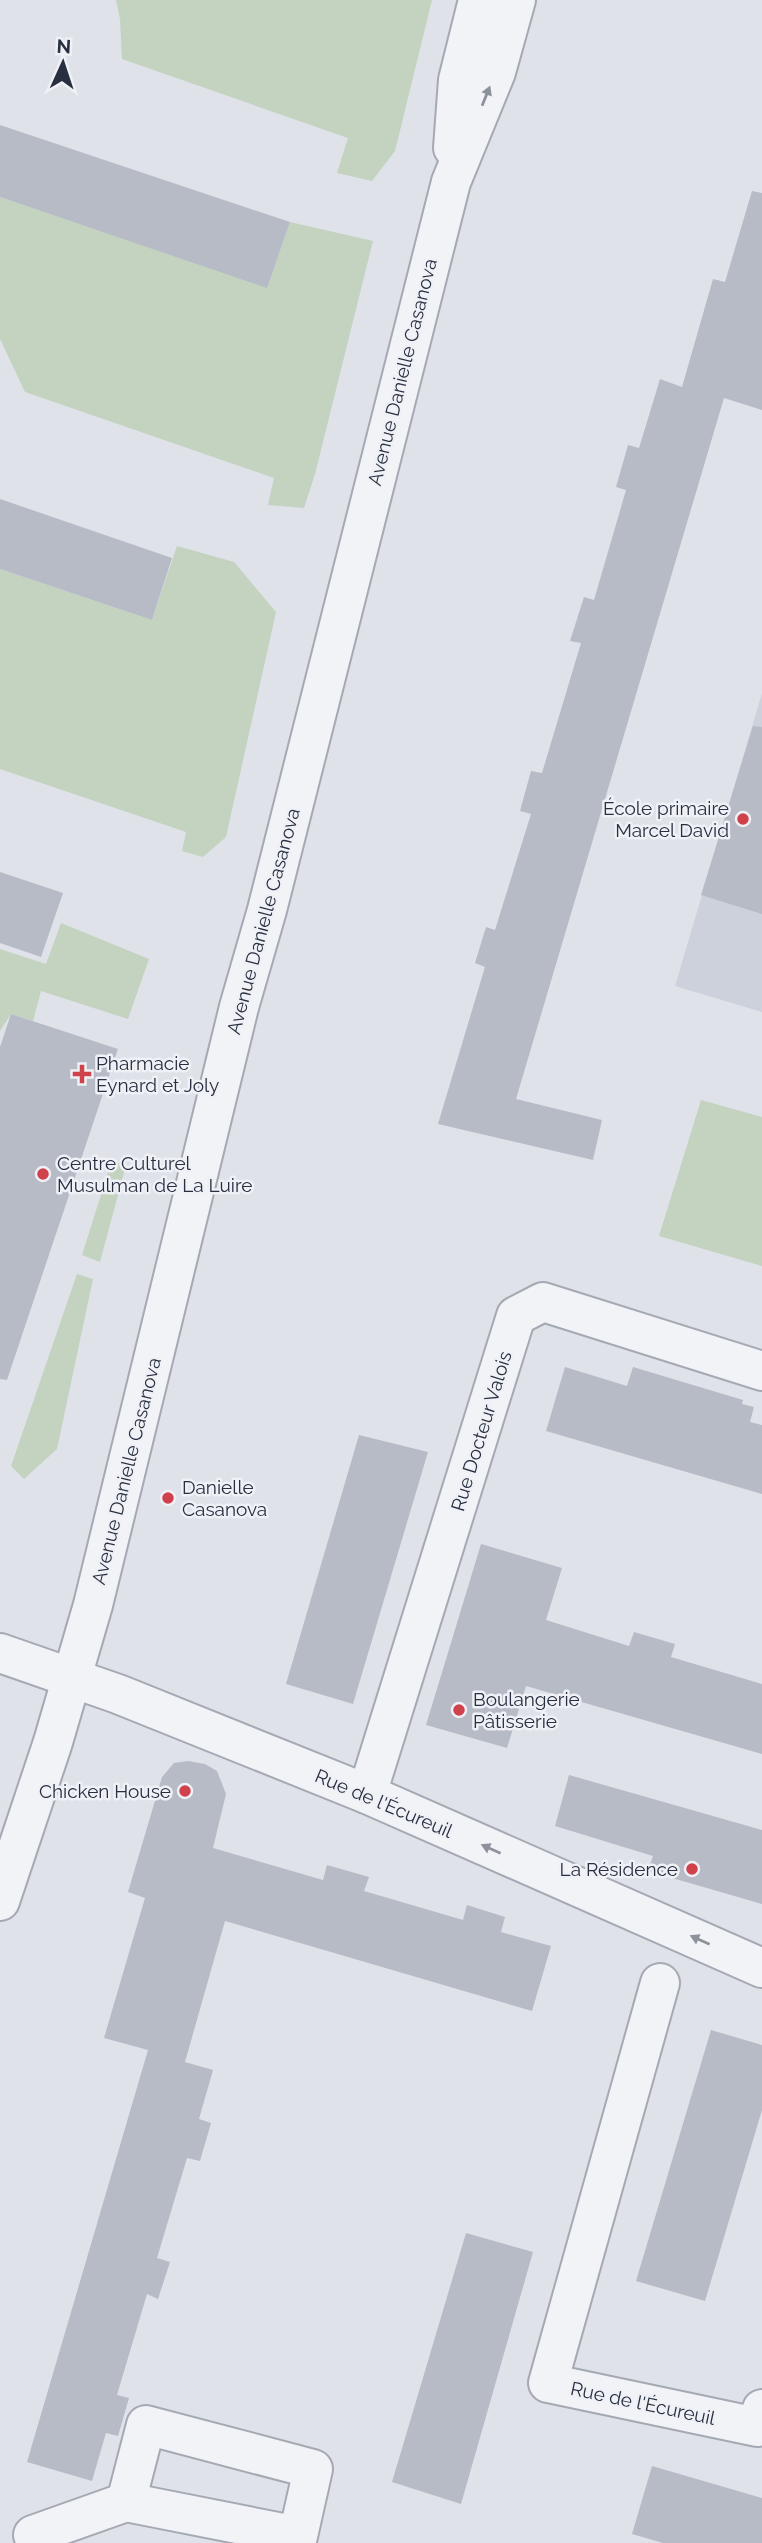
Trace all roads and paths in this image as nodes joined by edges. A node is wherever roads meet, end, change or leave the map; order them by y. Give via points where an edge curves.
1 (478, 0) edge
2 (516, 0) edge
3 (451, 182) junction
4 (762, 1371) edge
5 (0, 1653) edge
6 (72, 1676) junction
7 (368, 1794) junction
8 (0, 1901) edge
9 (762, 1968) edge
10 (660, 1983) dead end
11 (762, 2409) edge
12 (126, 2502) junction
13 (23, 2536) edge

1 - 3 street, Avenue Danielle Casanova via 458,80
3 -> 2 street, Avenue Danielle Casanova via 496,72
3 - 6 street, Avenue Danielle Casanova
4 - 7 street, Rue Docteur Valois via 543,1302 516,1316
5 - 6 street, Rue de l'Écureuil
6 - 7 street, Rue de l'Écureuil
6 - 8 street, Avenue Danielle Casanova
9 -> 7 street, Rue de l'Écureuil
10 - 11 street, Rue de l'Écureuil via 548,2383 757,2427
12 - 12 street via 298,2536 313,2469 146,2425
12 - 13 street

